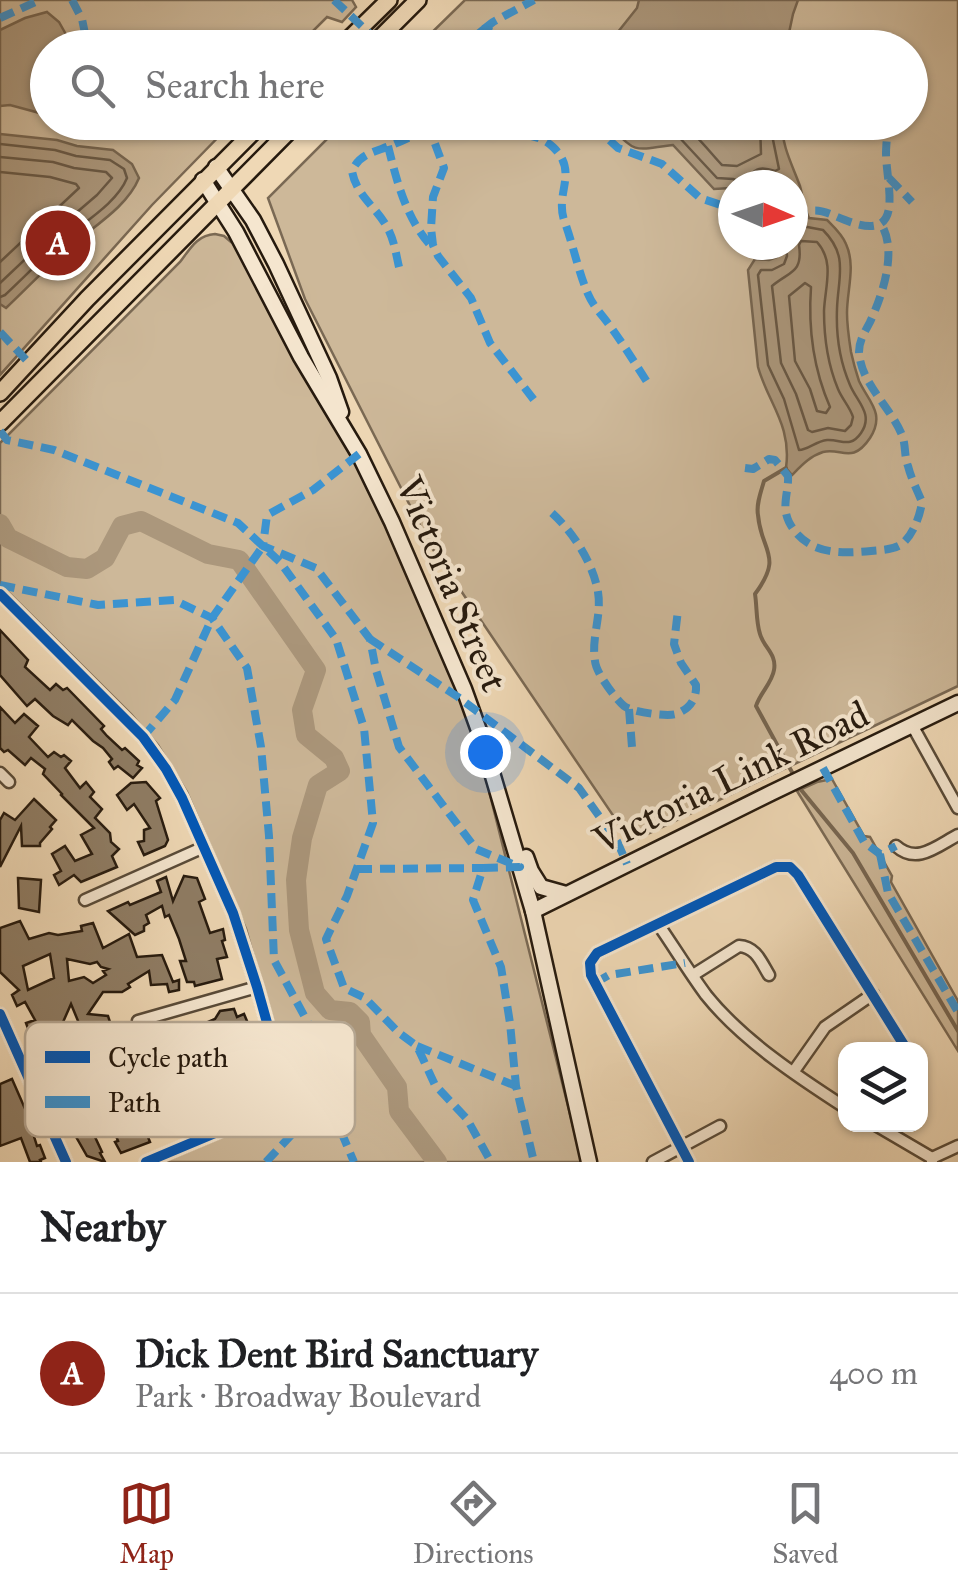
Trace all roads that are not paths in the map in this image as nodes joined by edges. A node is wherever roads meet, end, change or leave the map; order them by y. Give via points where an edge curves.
1 (389, 0) edge
2 (418, 0) edge
3 (358, 30) edge
4 (388, 30) edge
5 (244, 140) edge
6 (281, 140) edge
7 (216, 167) junction
8 (203, 180) junction
9 (232, 190) junction
10 (218, 203) junction
11 (0, 393) edge
12 (0, 423) edge
13 (352, 441) junction
14 (0, 594) edge
15 (958, 703) edge
16 (912, 725) junction
17 (0, 773) edge
18 (9, 782) dead end
19 (958, 808) edge
20 (504, 812) junction
21 (958, 835) edge
22 (896, 846) dead end
23 (204, 847) junction
24 (566, 894) junction
25 (85, 900) dead end
26 (533, 911) junction
27 (658, 924) junction
28 (769, 975) dead end
29 (694, 976) junction
30 (257, 988) junction
31 (872, 994) junction
32 (0, 1014) edge
33 (138, 1021) dead end
34 (266, 1022) edge
35 (902, 1042) edge
36 (25, 1070) edge
37 (794, 1071) junction
38 (838, 1102) edge
39 (720, 1126) dead end
40 (887, 1132) edge
41 (55, 1137) edge
42 (206, 1137) edge
43 (958, 1146) edge
44 (681, 1147) junction
45 (932, 1160) edge
46 (66, 1162) edge
47 (146, 1162) edge
48 (589, 1162) edge
49 (653, 1162) edge
50 (689, 1162) edge

1 - 3 main road
2 - 4 main road
5 - 7 main road
6 - 9 main road
7 - 8 main road
7 - 9 main road, Victoria Street
8 - 10 main road, Victoria Street
8 - 11 main road
9 - 10 main road
9 - 13 main road, Victoria Street via 292,297
10 - 12 main road
10 - 13 main road, Victoria Street
13 - 20 main road, Victoria Street via 439,626
14 - 23 street via 144,737
15 - 16 main road, Victoria Link Road
16 - 19 street
16 - 24 main road, Victoria Link Road
17 - 18 street
20 - 24 main road via 535,880
20 - 26 main road, Victoria Street
21 - 22 street via 915,856
23 - 25 street
23 - 30 street
24 - 26 main road, Victoria Link Road
26 - 48 main road, Victoria Street
27 - 29 street
27 - 31 street via 776,866 790,867
27 - 44 street via 597,953 589,967
28 - 29 street via 754,951 739,946
29 - 37 street via 736,1027
30 - 33 street
30 - 34 street
31 - 35 street
31 - 37 street via 825,1027
32 - 36 street
37 - 38 street
39 - 44 street
40 - 45 street
41 - 46 street
42 - 47 street
43 - 45 street
44 - 49 street
44 - 50 street

